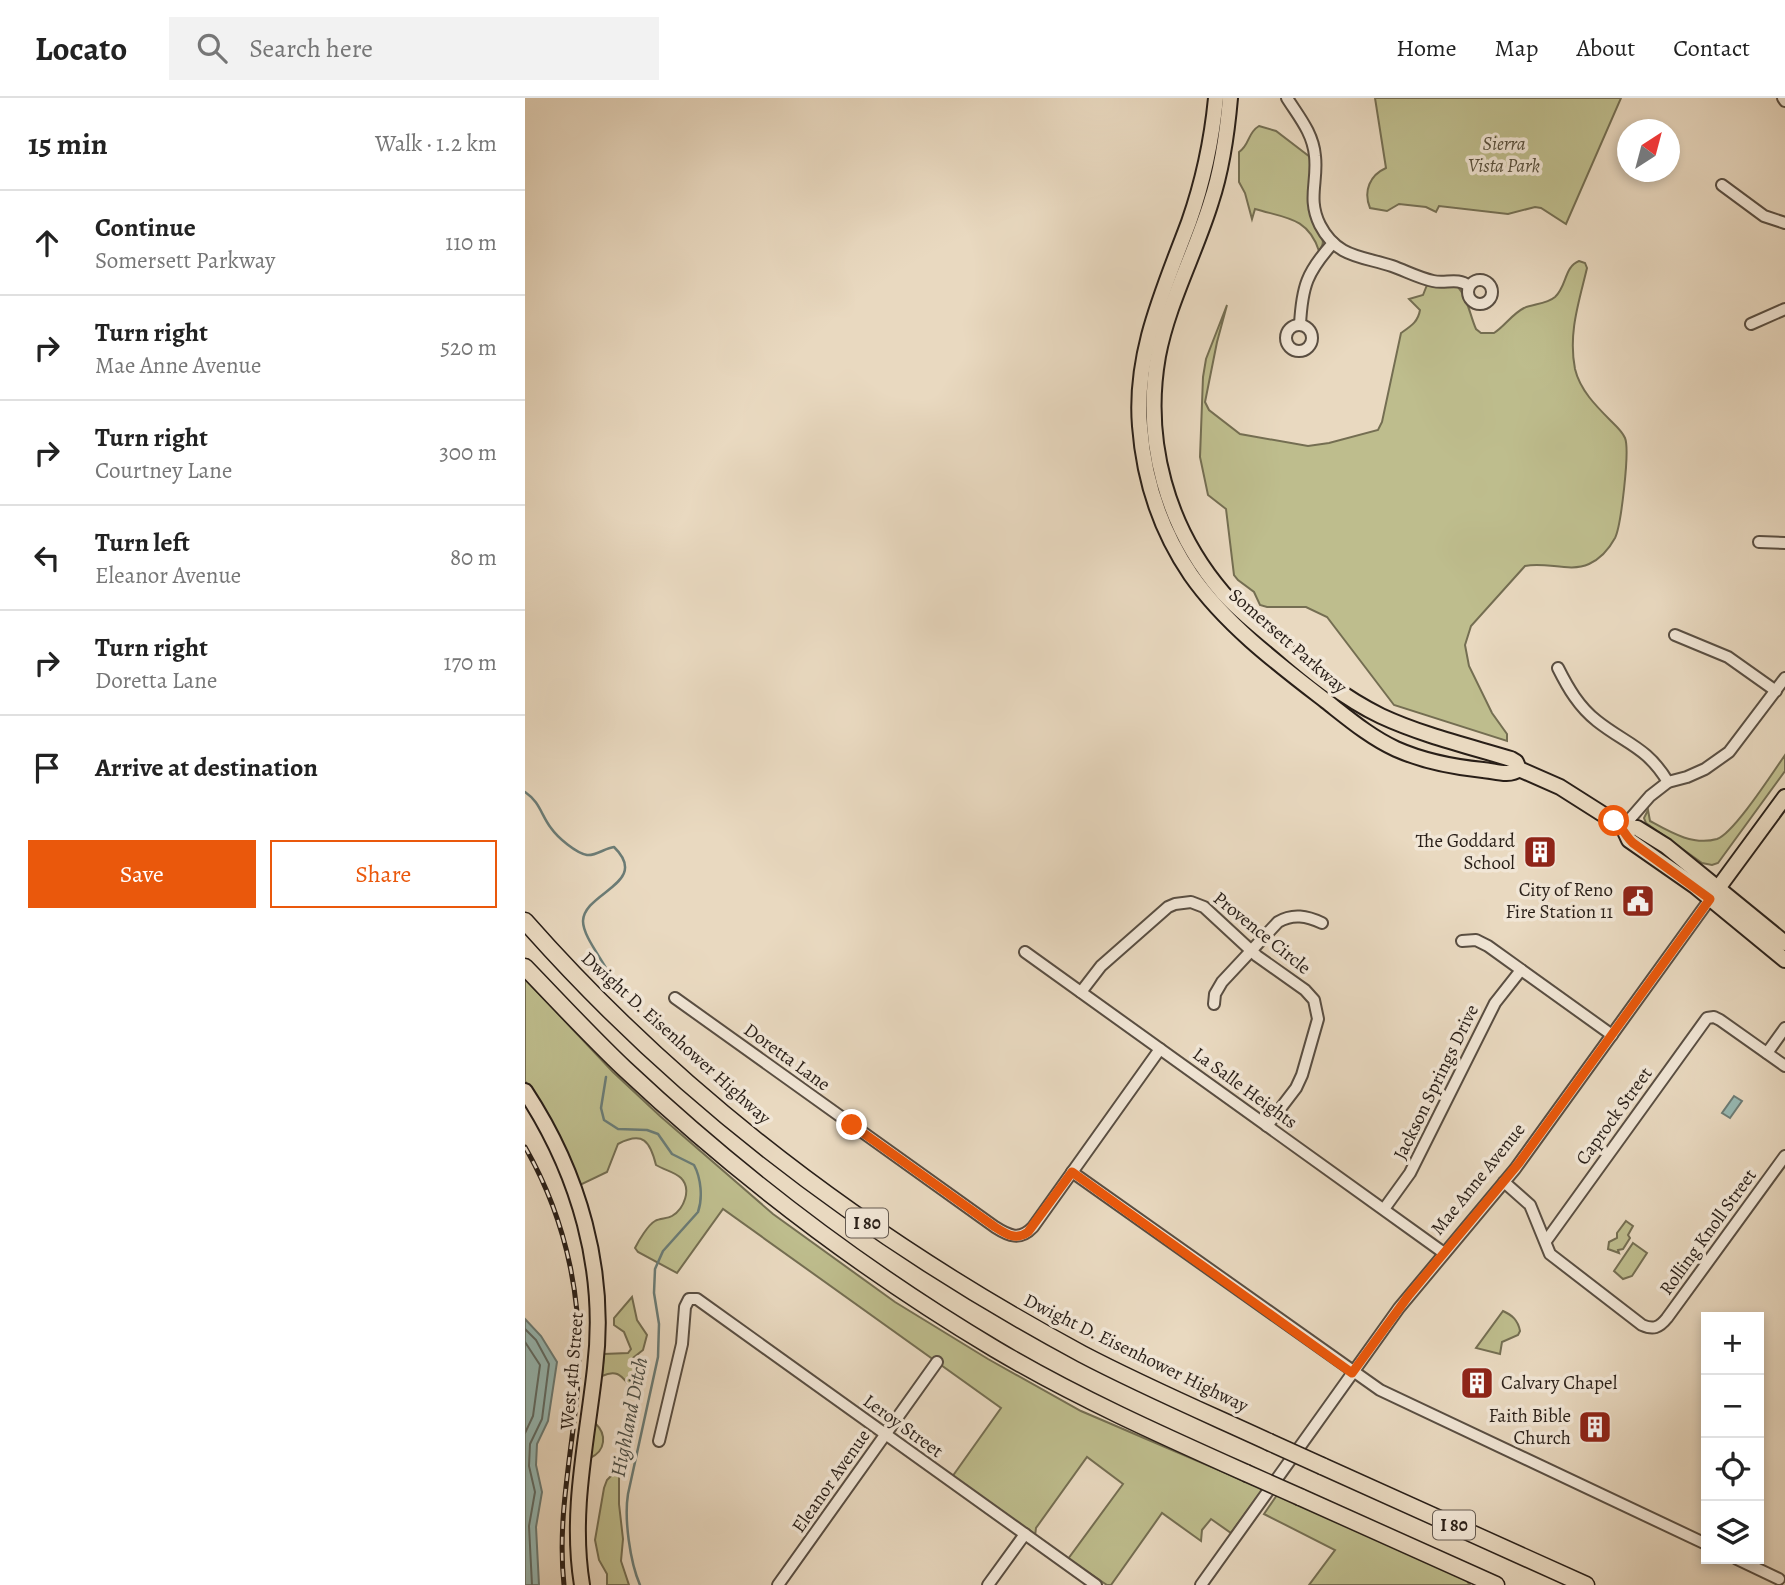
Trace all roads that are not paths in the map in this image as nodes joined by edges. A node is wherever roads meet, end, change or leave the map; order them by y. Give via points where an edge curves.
1 (1216, 98) edge
2 (1230, 98) edge
3 (1287, 98) edge
4 (1722, 185) dead end
5 (1785, 223) edge
6 (1333, 243) junction
7 (1469, 286) dead end
8 (1785, 309) edge
9 (1751, 324) dead end
10 (1300, 325) dead end
11 (1759, 542) dead end
12 (1785, 543) edge
13 (1675, 635) dead end
14 (1558, 668) dead end
15 (1785, 678) edge
16 (1776, 691) junction
17 (1518, 769) junction
18 (1668, 782) junction
19 (1785, 797) edge
20 (1623, 827) junction
21 (1714, 893) junction
22 (525, 921) edge
23 (1322, 923) dead end
24 (1462, 941) dead end
25 (1785, 943) edge
26 (1251, 951) junction
27 (1025, 952) dead end
28 (1785, 960) edge
29 (525, 967) edge
30 (1521, 970) junction
31 (1081, 992) junction
32 (675, 998) dead end
33 (1215, 1004) dead end
34 (1785, 1028) edge
35 (1612, 1035) junction
36 (1160, 1049) junction
37 (1767, 1053) junction
38 (1785, 1066) edge
39 (525, 1091) edge
40 (1268, 1126) junction
41 (1785, 1156) edge
42 (1072, 1172) junction
43 (1504, 1182) junction
44 (1384, 1209) junction
45 (1546, 1241) junction
46 (1444, 1253) junction
47 (937, 1363) dead end
48 (1352, 1373) junction
49 (885, 1435) junction
50 (659, 1441) dead end
51 (1025, 1534) junction
52 (1701, 1542) edge
53 (1748, 1564) edge
54 (1779, 1579) dead end
55 (582, 1585) edge
56 (778, 1585) edge
57 (988, 1585) edge
58 (1096, 1585) edge
59 (1201, 1585) edge
60 (1496, 1585) edge
61 (1585, 1585) edge

1 - 17 main road, Somersett Parkway via 1202,183 1153,316 1142,362 1141,443 1165,529 1191,575 1232,623 1373,737 1433,762 1508,774
2 - 17 main road, Somersett Parkway via 1212,200 1169,314 1155,375 1158,456 1177,519 1198,560 1224,594 1327,683 1383,717 1511,759
3 - 6 street via 1313,143 1314,209
4 - 5 street via 1764,216
6 - 7 street via 1363,260 1431,281 1461,281
6 - 10 street via 1307,278
8 - 9 street
11 - 12 street
13 - 16 street via 1728,657
14 - 18 street via 1584,709 1640,748
15 - 16 street
16 - 18 street via 1729,751 1705,769
17 - 20 main road, Somersett Parkway via 1566,790
18 - 20 street
19 - 21 main road, Mae Anne Avenue
20 - 21 main road, Somersett Parkway via 1629,839
21 - 25 main road
21 - 28 main road
21 - 35 street, Mae Anne Avenue
22 - 61 highway, Dwight D. Eisenhower Highway / I 80, bridge via 680,1075 772,1153 930,1265 1120,1373
23 - 26 street via 1306,917 1287,918
24 - 30 street via 1482,942
26 - 31 street, Provence Circle via 1204,907 1191,902 1175,904 1112,955
26 - 33 street via 1217,988
26 - 40 street, Provence Circle via 1310,994 1318,1013 1299,1082
27 - 31 street, La Salle Heights
29 - 60 highway, I 80, bridge via 671,1111 781,1203 963,1329 1147,1428
30 - 35 street
30 - 44 street, Jackson Springs Drive via 1495,1003 1411,1173
31 - 36 street, La Salle Heights
32 - 42 street, Doretta Lane via 1012,1236 1019,1237 1033,1227
34 - 37 street
35 - 43 street, Mae Anne Avenue
36 - 40 street, La Salle Heights
36 - 42 street
37 - 38 street
37 - 45 street, Caprock Street via 1714,1017 1707,1018
39 - 55 main road, West 4th Street via 571,1178 596,1280 596,1366 577,1511
40 - 44 street, La Salle Heights
41 - 45 street, Rolling Knoll Street via 1657,1327 1642,1325 1550,1254
42 - 48 street
43 - 45 street via 1530,1205
43 - 46 street, Mae Anne Avenue
44 - 46 street, La Salle Heights
46 - 48 street, Mae Anne Avenue
47 - 49 street, Eleanor Avenue
48 - 52 street via 1403,1402
48 - 59 street, Mae Anne Avenue
49 - 50 street, Leroy Street via 697,1299 689,1299
49 - 51 street, Leroy Street
49 - 56 street, Eleanor Avenue
51 - 57 street
51 - 58 street, Leroy Street
53 - 54 street

